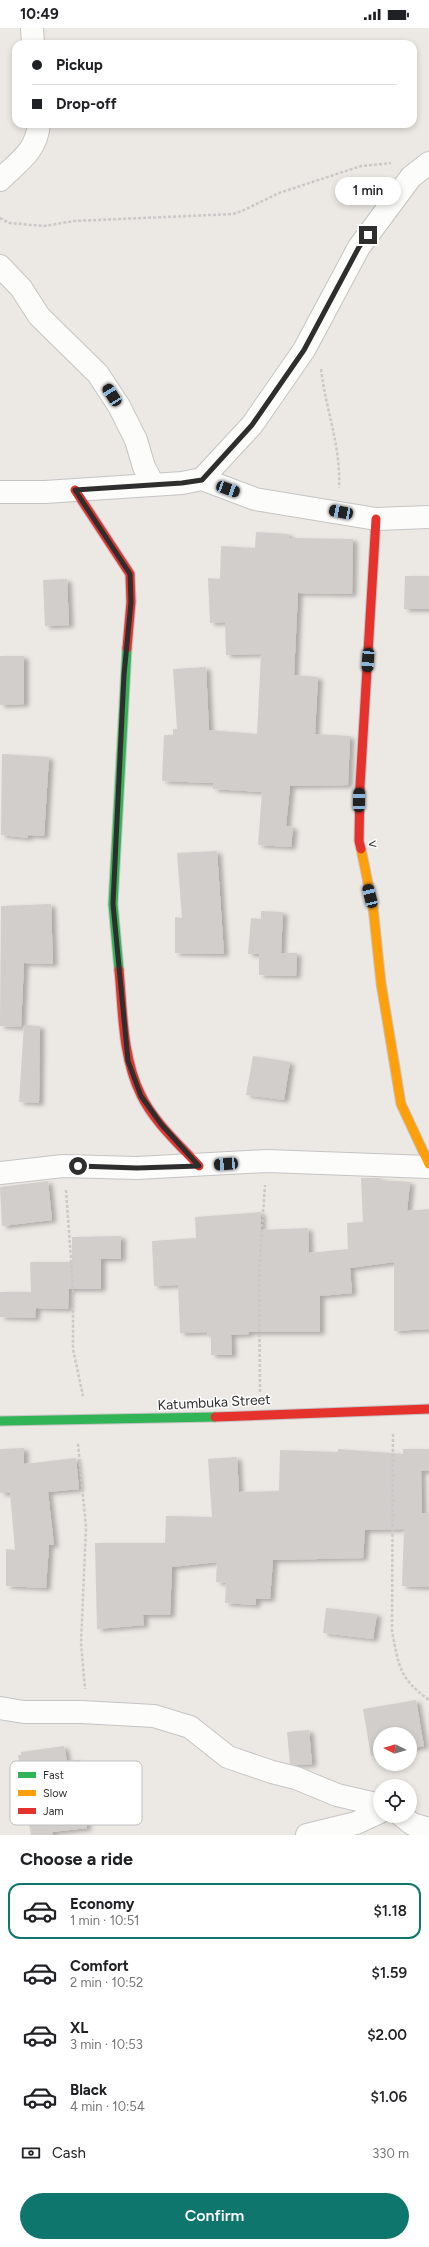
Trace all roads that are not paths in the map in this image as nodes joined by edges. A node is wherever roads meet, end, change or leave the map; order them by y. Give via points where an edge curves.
1 (32, 28) edge
2 (33, 40) edge
3 (39, 128) edge
4 (429, 162) edge
5 (0, 180) edge
6 (0, 266) edge
7 (202, 480) junction
8 (153, 484) junction
9 (75, 490) junction
10 (0, 492) edge
11 (429, 517) edge
12 (376, 519) junction
13 (429, 1164) edge
14 (199, 1166) junction
15 (429, 1167) edge
16 (0, 1173) edge
17 (429, 1409) edge
18 (0, 1421) edge
19 (0, 1708) edge
20 (373, 1803) edge
21 (373, 1815) edge
22 (411, 1823) edge
23 (429, 1829) edge
24 (307, 1835) edge

1 - 2 street
3 - 5 street via 32,149
4 - 7 street via 411,177 359,247 304,350 252,425
6 - 8 street via 21,288 39,316 98,374 136,440 144,467
7 - 8 street
7 - 12 street via 255,499
8 - 9 street
9 - 10 street
9 - 14 street via 130,574 131,602 124,683 113,904 128,1061 141,1096 161,1124
11 - 12 street
12 - 13 street, v via 358,841 373,908 401,1104
14 - 15 street via 267,1161
14 - 16 street via 63,1166
17 - 18 street, Katumbuka Street via 156,1419
19 - 20 street via 24,1712 154,1716 190,1727 228,1757 296,1778 337,1795
21 - 24 street
22 - 23 street

